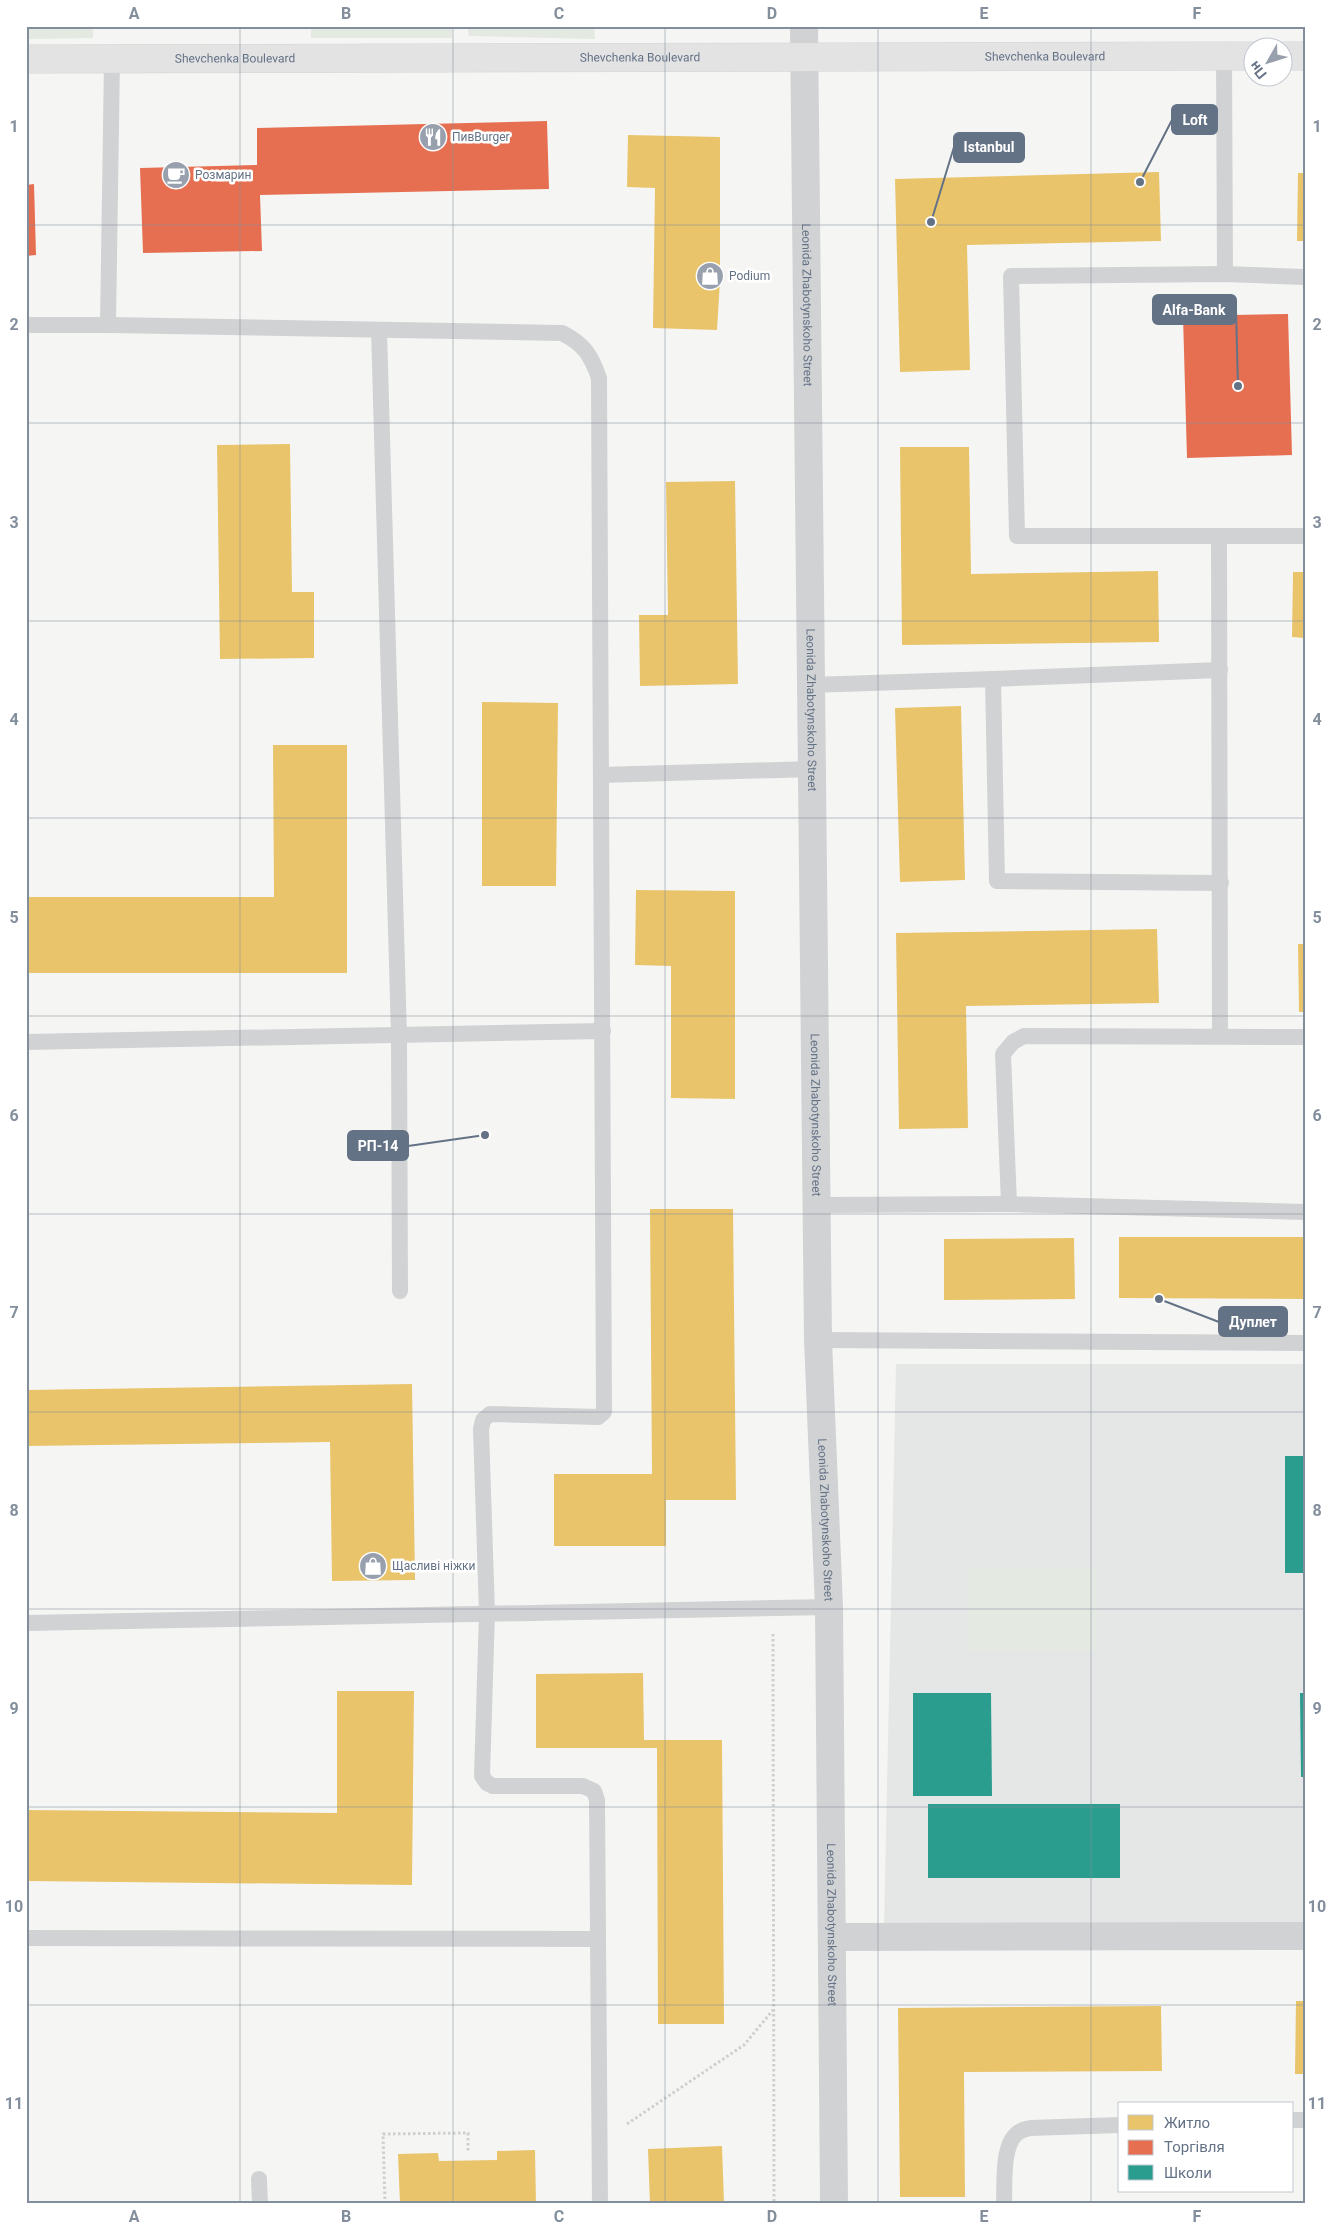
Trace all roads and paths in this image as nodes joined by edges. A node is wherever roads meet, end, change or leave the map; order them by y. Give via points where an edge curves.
1 (804, 26) edge
2 (1224, 55) junction
3 (804, 56) junction
4 (1244, 56) edge
5 (26, 59) edge
6 (112, 60) junction
7 (1225, 274) junction
8 (1305, 277) edge
9 (26, 325) edge
10 (108, 325) junction
11 (379, 330) junction
12 (1219, 536) junction
13 (1305, 536) edge
14 (1220, 670) junction
15 (993, 679) junction
16 (810, 684) junction
17 (811, 769) junction
18 (602, 775) junction
19 (1221, 883) junction
20 (603, 1031) junction
21 (399, 1036) junction
22 (1220, 1036) junction
23 (1305, 1037) edge
24 (26, 1042) edge
25 (1009, 1204) junction
26 (816, 1205) junction
27 (1305, 1212) edge
28 (400, 1291) dead end
29 (818, 1340) junction
30 (1305, 1343) edge
31 (829, 1607) junction
32 (773, 1608) junction
33 (487, 1614) junction
34 (26, 1623) edge
35 (1305, 1936) edge
36 (832, 1937) junction
37 (26, 1938) edge
38 (598, 1939) junction
39 (774, 2010) junction
40 (1118, 2125) edge
41 (600, 2142) junction
42 (468, 2152) dead end
43 (259, 2179) dead end
44 (260, 2204) edge
45 (385, 2204) edge
46 (600, 2204) edge
47 (774, 2204) edge
48 (834, 2204) edge
49 (1004, 2204) edge

1 - 3 street, Leonida Zhabotynskoho Street
2 - 3 street, Shevchenka Boulevard
2 - 4 street, Shevchenka Boulevard
2 - 7 lane
3 - 6 street, Shevchenka Boulevard
3 - 16 street, Leonida Zhabotynskoho Street
5 - 6 street, Shevchenka Boulevard
6 - 10 lane
7 - 8 lane
7 - 12 lane via 1011,276 1017,536
9 - 10 lane
10 - 11 lane
11 - 18 lane via 562,334 579,342 595,366 599,378
11 - 21 lane
12 - 13 lane
12 - 14 lane
14 - 15 lane
14 - 19 lane
15 - 16 lane
15 - 19 lane via 997,881
16 - 17 street, Leonida Zhabotynskoho Street
17 - 18 lane
17 - 26 street, Leonida Zhabotynskoho Street
18 - 20 lane
19 - 22 lane
20 - 21 lane
20 - 33 lane via 604,1412 598,1417 490,1414 483,1420 480,1429
21 - 24 lane
21 - 28 lane
22 - 23 lane
22 - 25 lane via 1024,1036 1013,1042 1004,1054
25 - 26 lane
25 - 27 lane
26 - 29 street, Leonida Zhabotynskoho Street
29 - 30 lane
29 - 31 street, Leonida Zhabotynskoho Street
31 - 32 lane
31 - 36 street, Leonida Zhabotynskoho Street
32 - 33 lane
32 - 39 path
33 - 34 lane
33 - 38 lane via 482,1776 493,1786 583,1786 594,1790 597,1800
35 - 36 street
36 - 48 street, Leonida Zhabotynskoho Street
37 - 38 lane
38 - 41 lane
39 - 41 path via 744,2045
39 - 47 path
40 - 49 lane via 1030,2128 1018,2132 1006,2153
41 - 46 lane
42 - 45 path via 468,2133 383,2134
43 - 44 lane

